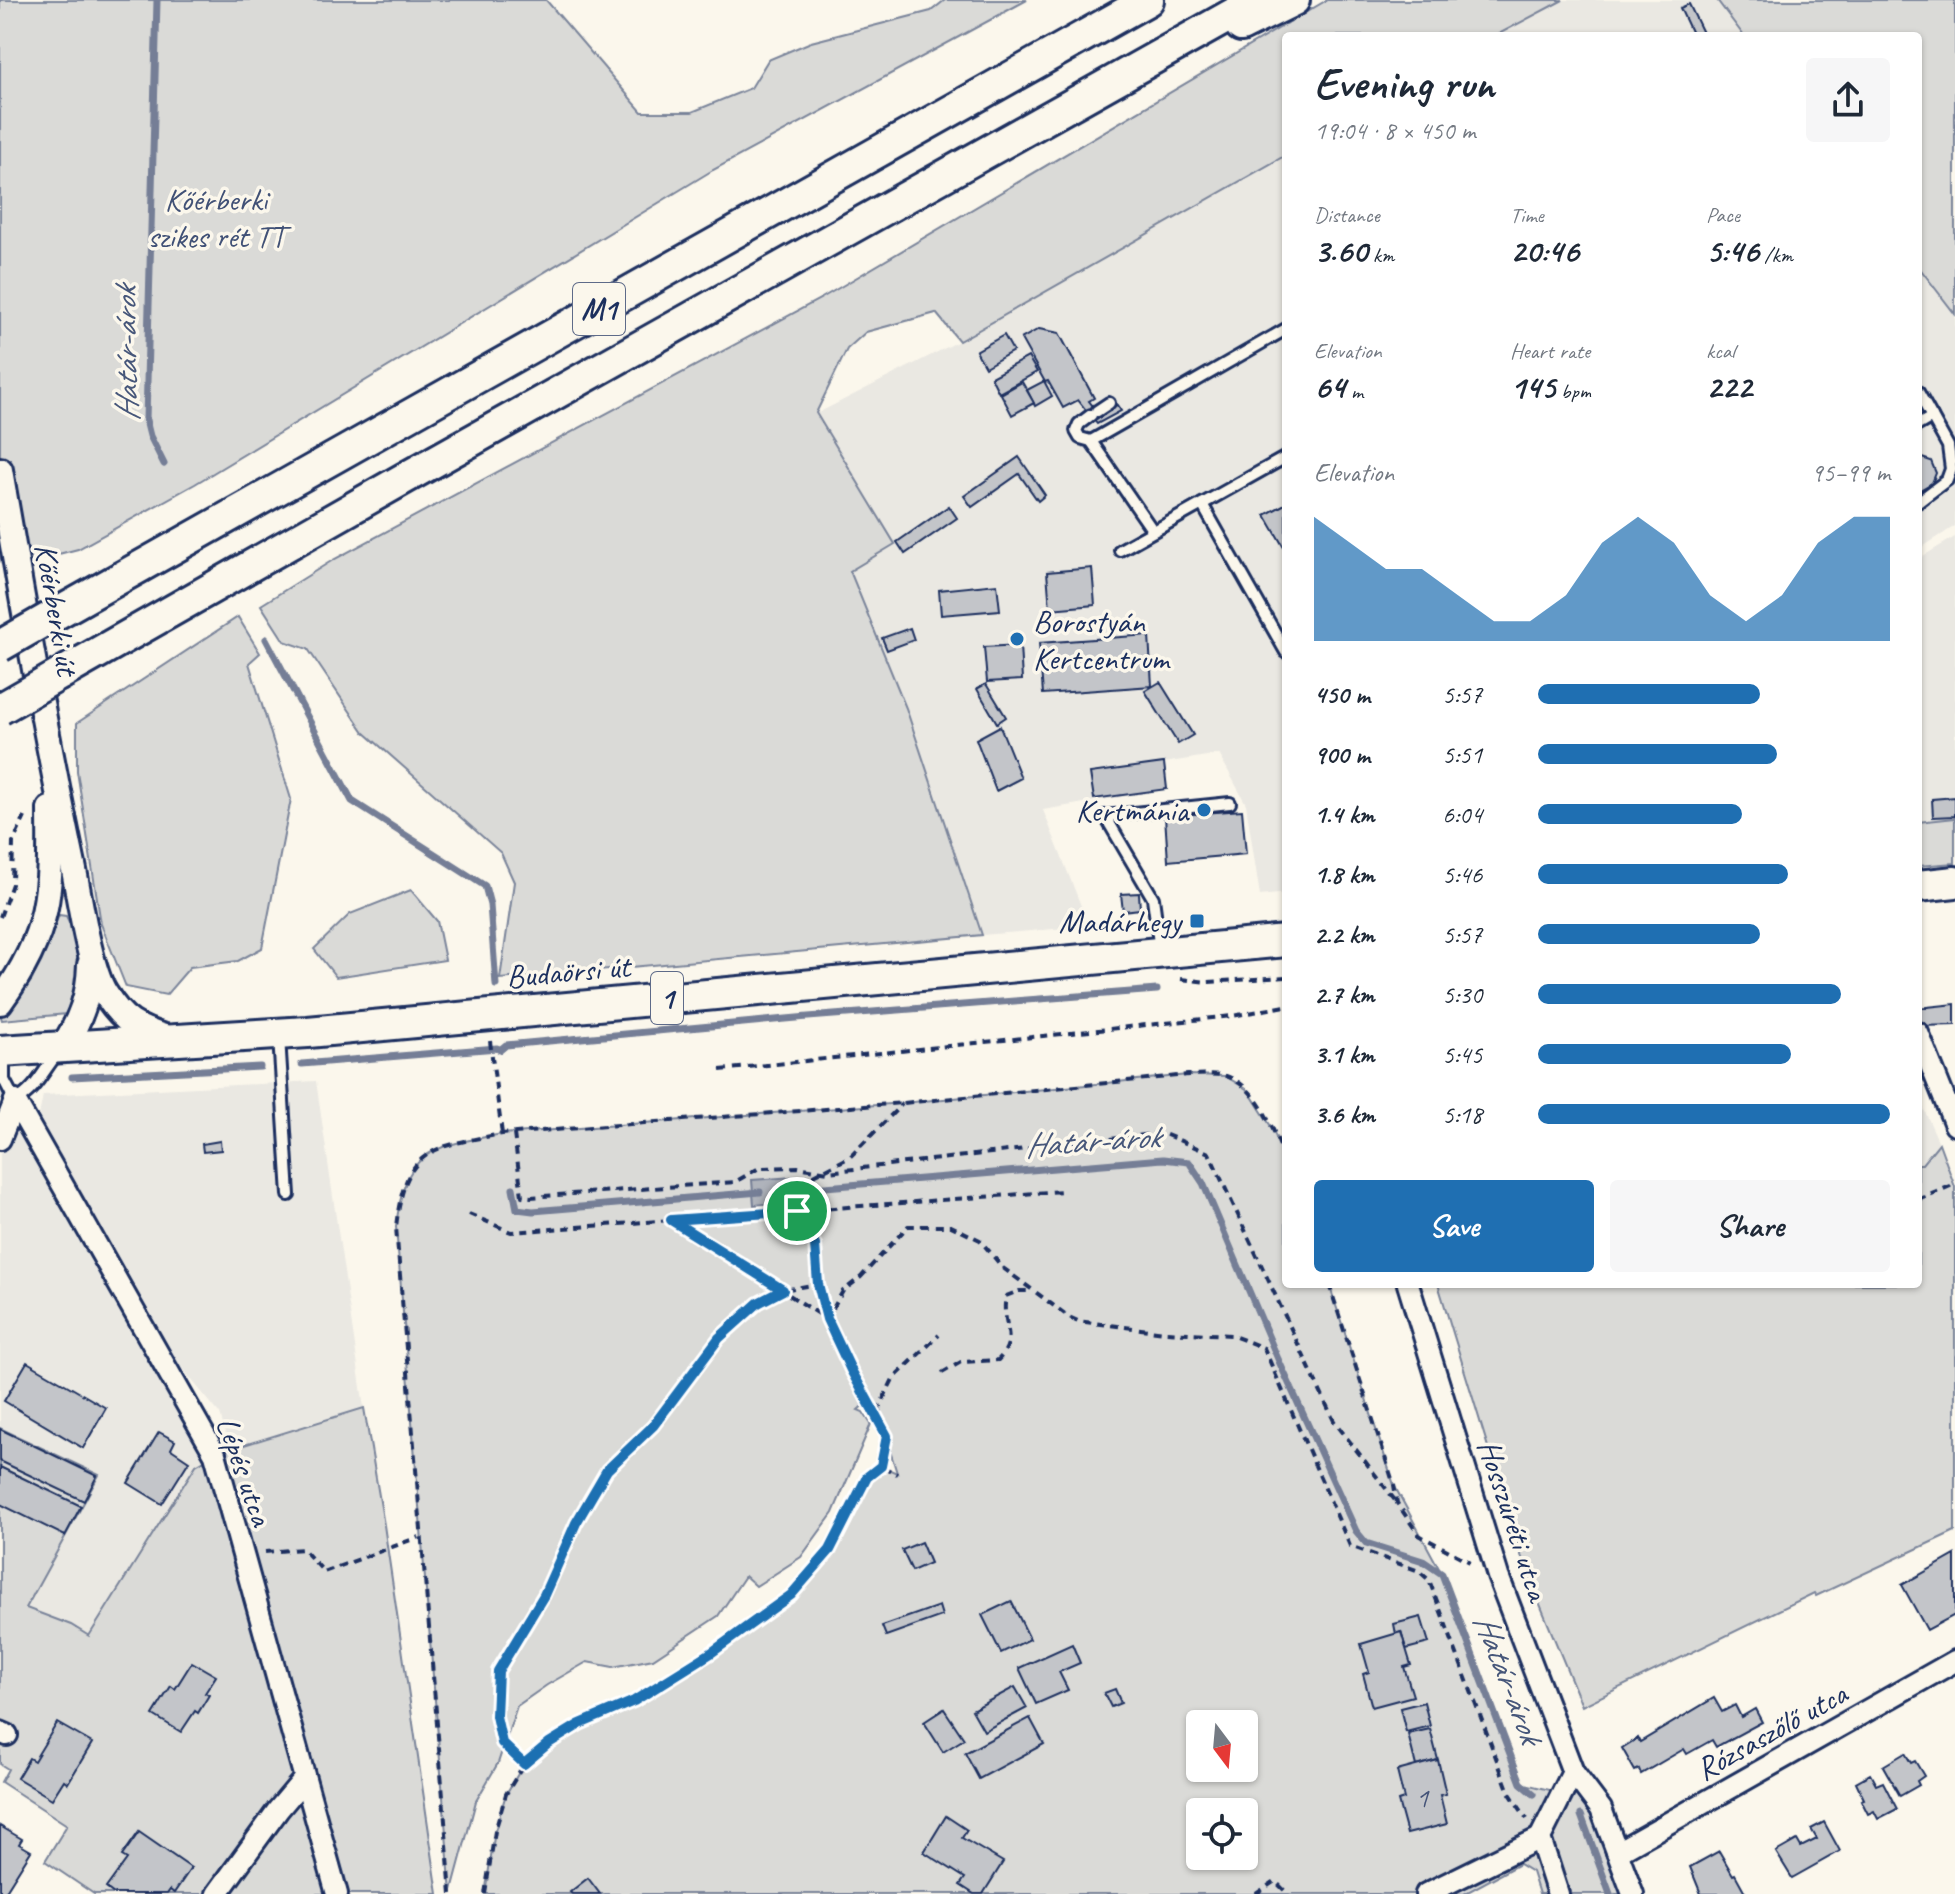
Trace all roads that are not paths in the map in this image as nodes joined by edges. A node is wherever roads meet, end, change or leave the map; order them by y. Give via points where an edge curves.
1 (1148, 0) edge
2 (1258, 0) edge
3 (1294, 0) edge
4 (1129, 74) junction
5 (1282, 331) edge
6 (1922, 399) edge
7 (1109, 403) dead end
8 (1932, 417) junction
9 (1922, 423) edge
10 (1091, 441) junction
11 (1282, 459) edge
12 (0, 470) edge
13 (1922, 499) edge
14 (1202, 504) junction
15 (1153, 531) junction
16 (1120, 550) dead end
17 (1282, 645) edge
18 (0, 646) edge
19 (0, 709) edge
20 (50, 758) junction
21 (1230, 803) dead end
22 (1955, 882) edge
23 (1922, 886) edge
24 (1282, 941) edge
25 (91, 951) junction
26 (1161, 952) junction
27 (0, 1002) edge
28 (279, 1034) junction
29 (173, 1040) junction
30 (1922, 1043) edge
31 (64, 1045) junction
32 (2, 1050) edge
33 (15, 1101) junction
34 (1955, 1125) edge
35 (2, 1129) edge
36 (289, 1195) dead end
37 (1409, 1288) edge
38 (1955, 1661) edge
39 (1573, 1772) junction
40 (304, 1779) junction
41 (1540, 1838) junction
42 (1617, 1852) junction
43 (217, 1894) edge
44 (337, 1894) edge
45 (1426, 1894) edge
46 (1558, 1894) edge
47 (1633, 1894) edge

1 - 18 main road, M1, bridge
2 - 4 main road, M1
3 - 4 main road
4 - 19 main road, M1, bridge
5 - 10 lane
6 - 8 lane
7 - 10 lane via 1079,424 1080,438
8 - 9 lane
8 - 13 lane via 1948,446 1951,469 1947,480
10 - 15 lane
11 - 14 lane
12 - 20 street, Kőérberki út
14 - 15 lane
14 - 17 lane
15 - 16 lane
20 - 25 street, Kőérberki út
20 - 27 street, Kőérberki út via 51,868 45,913 35,948
21 - 26 lane via 1105,816 1153,898
22 - 23 main road
24 - 26 main road, Budaörsi út / 1
25 - 29 street, Kőérberki út via 103,991 120,1012 136,1028
25 - 31 street, Kőérberki út via 86,1003
26 - 28 main road, Budaörsi út / 1
28 - 29 main road, Budaörsi út / 1
28 - 36 lane
29 - 31 main road, Budaörsi út / 1
30 - 34 street
31 - 32 main road, Budaörsi út / 1
31 - 33 lane via 30,1093
32 - 33 lane via 4,1080
33 - 35 street
33 - 40 street, Lépés utca via 215,1454
37 - 39 street, Hosszúréti utca via 1498,1576
38 - 42 street, Rózsaszőlő utca
39 - 41 street
39 - 42 street, Hosszúréti utca via 1601,1809
40 - 43 street
40 - 44 street, Lépés utca
41 - 45 street
41 - 46 street
42 - 47 street, Hosszúréti utca

